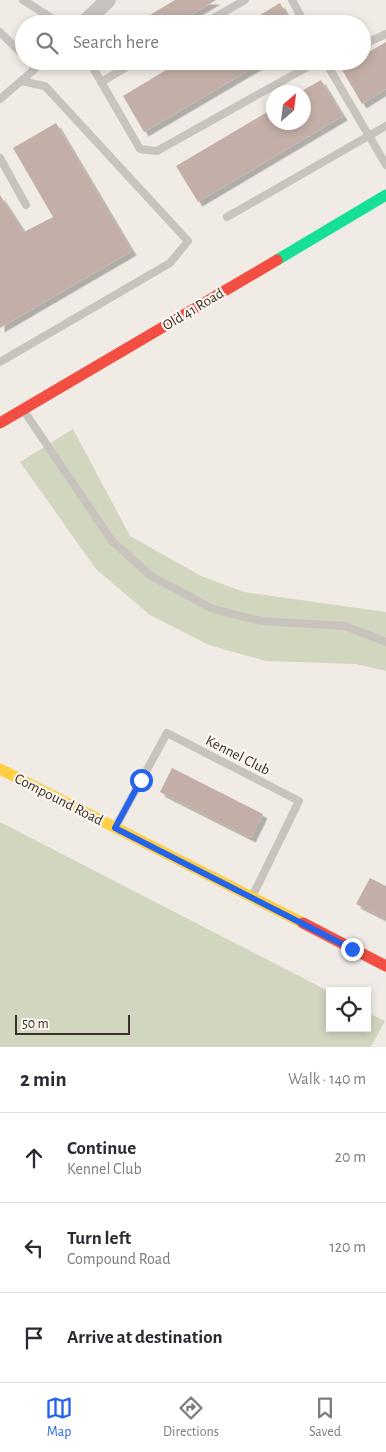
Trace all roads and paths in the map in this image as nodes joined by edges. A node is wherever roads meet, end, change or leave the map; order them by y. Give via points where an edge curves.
1 (23, 0) edge
2 (108, 0) edge
3 (245, 0) edge
4 (292, 0) edge
5 (47, 15) edge
6 (92, 15) edge
7 (219, 15) edge
8 (300, 15) edge
9 (0, 32) edge
10 (386, 34) edge
11 (371, 41) edge
12 (15, 47) edge
13 (34, 70) edge
14 (95, 70) edge
15 (122, 70) edge
16 (302, 70) edge
17 (331, 70) edge
18 (21, 80) junction
19 (101, 82) junction
20 (0, 99) edge
21 (386, 126) edge
22 (369, 136) junction
23 (0, 158) edge
24 (386, 165) edge
25 (386, 195) edge
26 (26, 205) dead end
27 (228, 217) dead end
28 (0, 362) edge
29 (23, 409) junction
30 (0, 423) edge
31 (386, 642) edge
32 (0, 769) edge
33 (115, 828) junction
34 (252, 897) junction
35 (386, 966) edge

1 - 5 lane
2 - 6 street
3 - 7 lane
4 - 8 lane
9 - 12 lane
10 - 11 lane
13 - 18 lane
14 - 19 lane
15 - 19 lane
16 - 19 lane via 157,151 140,149
17 - 22 lane
18 - 20 lane
18 - 28 lane via 45,86 188,241 170,263
21 - 22 lane
22 - 24 lane
22 - 27 lane
23 - 26 lane
25 - 29 street, Old 41 Road
29 - 30 street, Old 41 Road
29 - 31 lane via 112,541 151,576 212,609 261,620 344,626
32 - 33 street, Compound Road
33 - 34 street, Compound Road
33 - 34 lane, Kennel Club via 166,733 298,801
34 - 35 street, Compound Road

